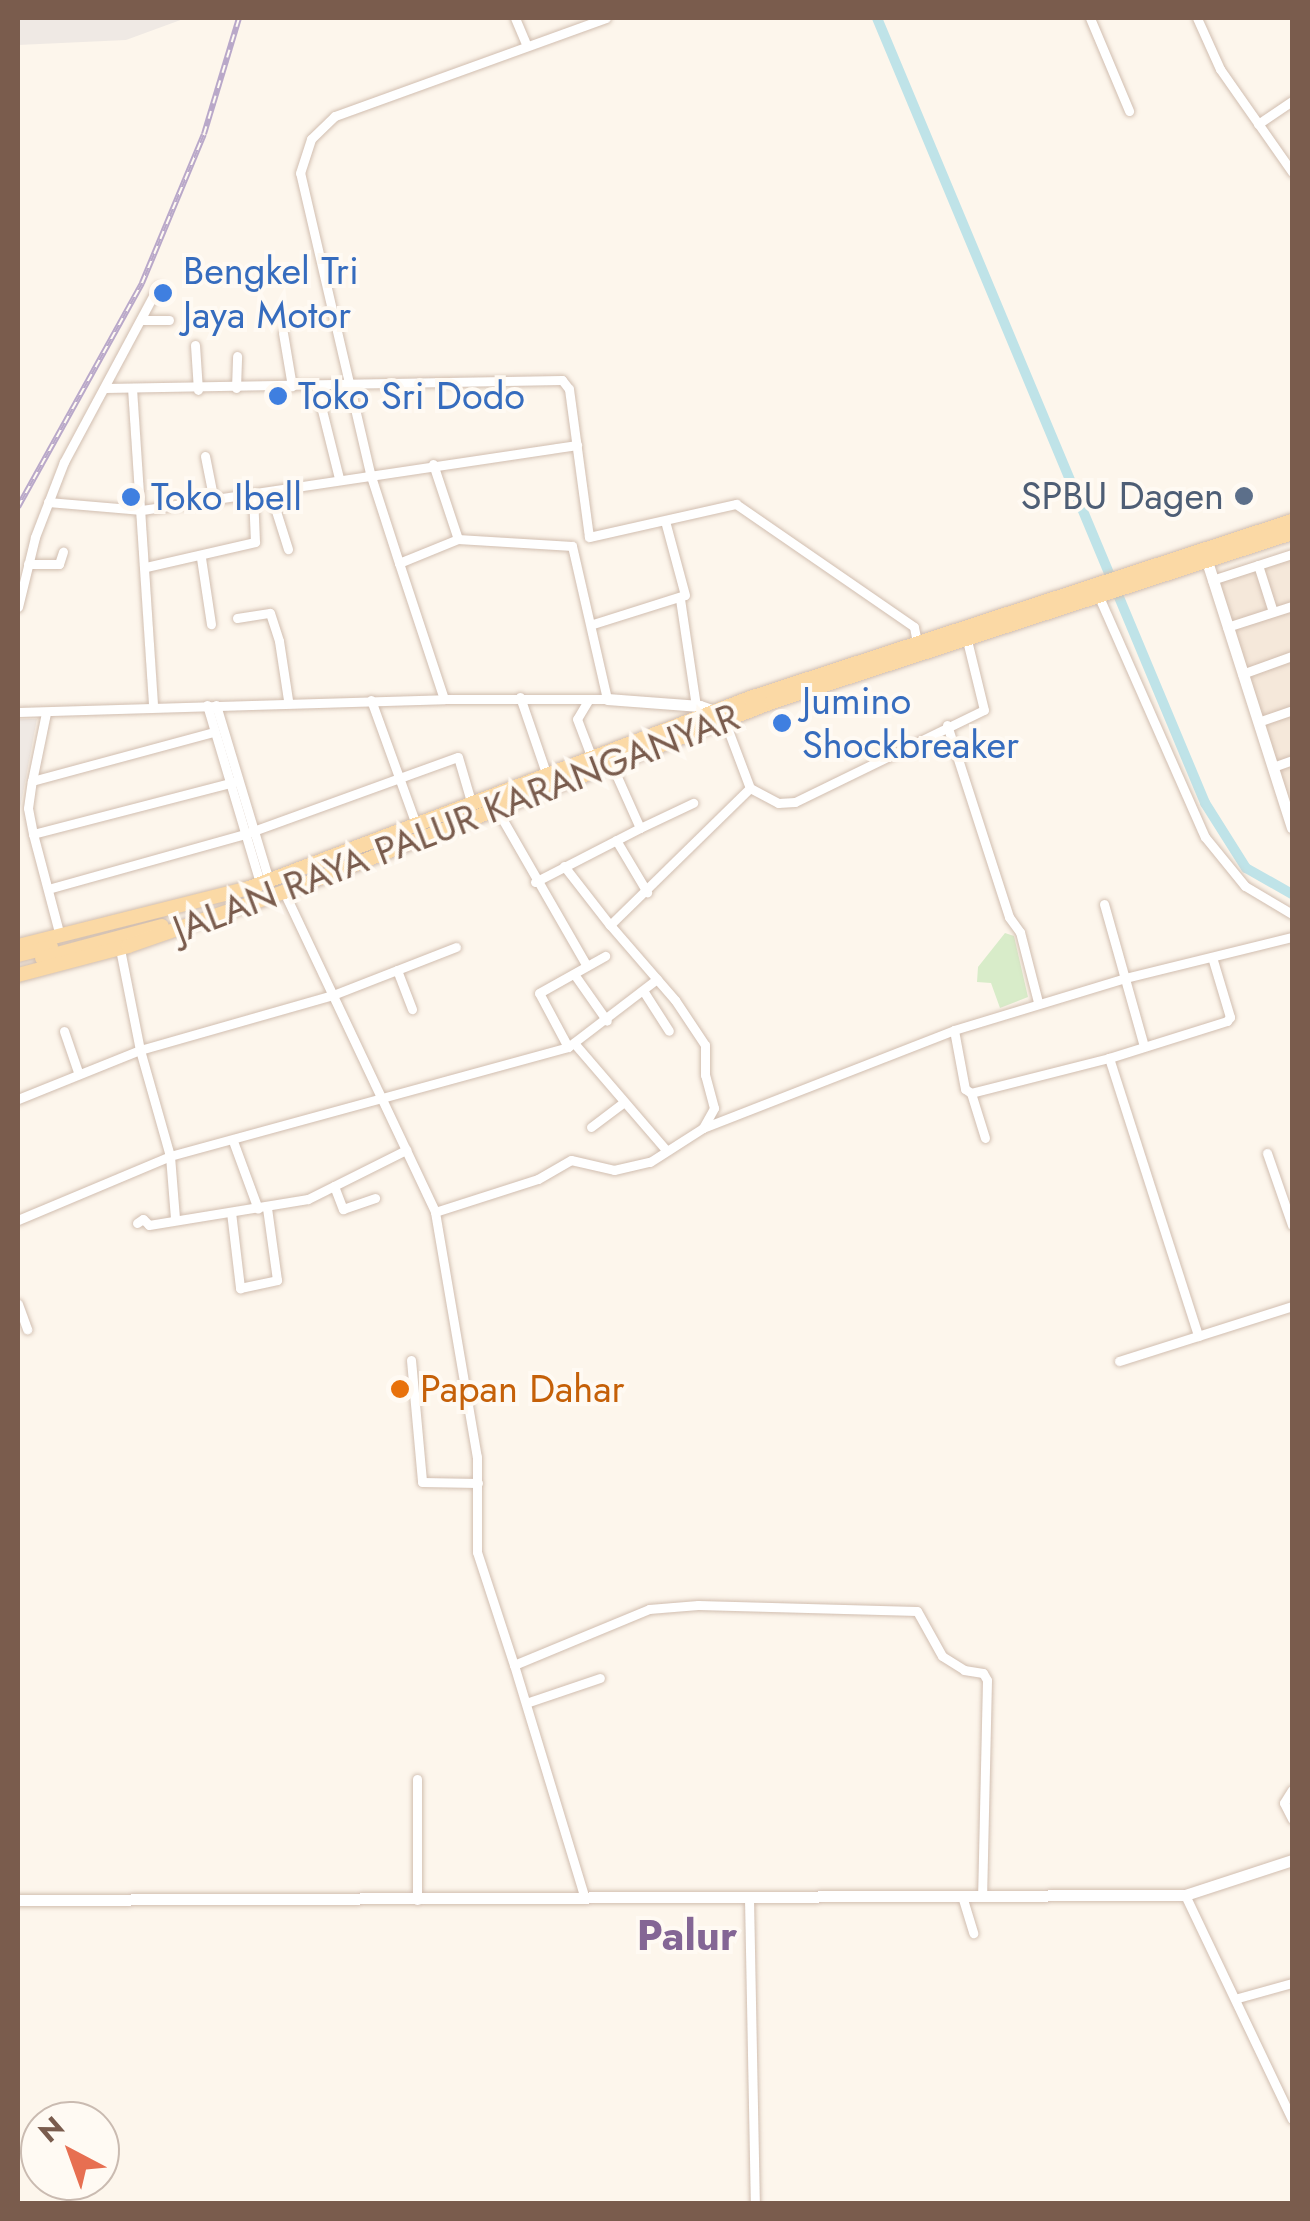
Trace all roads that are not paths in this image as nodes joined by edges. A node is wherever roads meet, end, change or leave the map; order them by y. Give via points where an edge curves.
1 (514, 18) edge
2 (606, 18) edge
3 (1090, 18) edge
4 (1197, 18) edge
5 (527, 46) junction
6 (1292, 101) edge
7 (1128, 112) dead end
8 (1258, 124) junction
9 (1292, 172) edge
10 (158, 287) dead end
11 (141, 320) junction
12 (169, 320) dead end
13 (282, 333) dead end
14 (195, 344) dead end
15 (237, 356) dead end
16 (349, 385) junction
17 (292, 386) junction
18 (316, 386) junction
19 (105, 388) junction
20 (132, 388) junction
21 (236, 388) junction
22 (198, 390) junction
23 (577, 445) junction
24 (205, 456) dead end
25 (433, 464) junction
26 (370, 473) junction
27 (340, 478) junction
28 (270, 492) junction
29 (253, 494) junction
30 (214, 501) junction
31 (48, 502) junction
32 (142, 510) junction
33 (666, 521) junction
34 (1292, 521) edge
35 (1292, 533) edge
36 (458, 539) junction
37 (288, 549) dead end
38 (63, 552) dead end
39 (1292, 554) edge
40 (1205, 557) junction
41 (202, 558) junction
42 (399, 563) junction
43 (28, 564) junction
44 (1258, 565) junction
45 (146, 568) junction
46 (1212, 580) junction
47 (1101, 591) junction
48 (680, 598) junction
49 (1292, 606) edge
50 (18, 607) edge
51 (1273, 612) junction
52 (237, 618) dead end
53 (212, 624) dead end
54 (593, 624) junction
55 (1227, 627) junction
56 (965, 633) junction
57 (918, 648) junction
58 (1292, 656) edge
59 (1242, 674) junction
60 (520, 696) junction
61 (589, 698) junction
62 (444, 699) junction
63 (607, 699) junction
64 (288, 700) junction
65 (371, 700) junction
66 (212, 705) junction
67 (154, 706) junction
68 (696, 706) junction
69 (1292, 710) edge
70 (18, 712) edge
71 (46, 713) junction
72 (721, 717) junction
73 (1258, 722) junction
74 (947, 726) junction
75 (214, 732) junction
76 (1292, 760) edge
77 (602, 761) junction
78 (1273, 767) junction
79 (396, 777) junction
80 (32, 781) junction
81 (234, 782) junction
82 (549, 782) junction
83 (750, 788) junction
84 (495, 803) junction
85 (693, 803) dead end
86 (1290, 808) edge
87 (473, 811) junction
88 (1292, 827) edge
89 (640, 828) junction
90 (419, 832) junction
91 (249, 833) junction
92 (32, 834) junction
93 (616, 840) junction
94 (564, 866) junction
95 (265, 881) junction
96 (536, 882) junction
97 (48, 888) junction
98 (241, 890) junction
99 (284, 892) junction
100 (647, 892) junction
101 (1104, 904) dead end
102 (242, 907) junction
103 (1292, 914) edge
104 (610, 925) junction
105 (142, 927) junction
106 (60, 936) junction
107 (1292, 938) edge
108 (18, 946) edge
109 (456, 946) dead end
110 (120, 948) junction
111 (18, 955) edge
112 (605, 956) dead end
113 (1212, 957) junction
114 (18, 965) edge
115 (588, 966) junction
116 (398, 970) junction
117 (574, 974) junction
118 (18, 975) edge
119 (1125, 978) junction
120 (657, 979) junction
121 (644, 992) junction
122 (333, 995) junction
123 (1038, 1002) junction
124 (412, 1009) dead end
125 (607, 1020) junction
126 (954, 1030) junction
127 (64, 1031) dead end
128 (669, 1031) dead end
129 (571, 1045) junction
130 (1144, 1046) junction
131 (140, 1050) junction
132 (1109, 1058) junction
133 (78, 1072) junction
134 (971, 1093) junction
135 (18, 1100) edge
136 (382, 1100) junction
137 (624, 1103) junction
138 (591, 1127) dead end
139 (703, 1128) junction
140 (985, 1138) dead end
141 (233, 1141) junction
142 (406, 1150) junction
143 (666, 1150) junction
144 (1267, 1153) dead end
145 (170, 1156) junction
146 (334, 1186) junction
147 (375, 1198) dead end
148 (262, 1208) junction
149 (231, 1212) junction
150 (434, 1212) junction
151 (176, 1218) junction
152 (18, 1220) edge
153 (137, 1224) dead end
154 (1292, 1226) edge
155 (18, 1304) edge
156 (1292, 1306) edge
157 (27, 1330) dead end
158 (1198, 1336) junction
159 (411, 1360) dead end
160 (1120, 1361) dead end
161 (478, 1483) junction
162 (514, 1666) junction
163 (600, 1678) dead end
164 (526, 1703) junction
165 (417, 1780) dead end
166 (1292, 1790) edge
167 (1292, 1819) edge
168 (1292, 1860) edge
169 (1185, 1894) junction
170 (962, 1896) junction
171 (982, 1896) junction
172 (584, 1898) junction
173 (749, 1898) junction
174 (18, 1900) edge
175 (417, 1900) junction
176 (973, 1933) dead end
177 (1292, 1983) edge
178 (1238, 1998) junction
179 (1292, 2089) edge
180 (1282, 2095) junction
181 (1292, 2119) edge
182 (756, 2204) edge

1 - 5 street
2 - 5 street
3 - 7 street
4 - 8 street via 1220,69
5 - 16 street via 335,116 308,146 300,173
6 - 8 street
8 - 9 street
10 - 11 street
11 - 12 street
11 - 19 street
13 - 17 street
14 - 22 street
15 - 21 street
16 - 18 street
16 - 23 street via 562,380
16 - 26 street
17 - 18 street
17 - 21 street
18 - 27 street
19 - 20 street
19 - 31 street
20 - 22 street
20 - 32 street
21 - 22 street
23 - 25 street
23 - 33 street via 589,537
24 - 30 street
25 - 26 street
25 - 36 street
26 - 27 street
26 - 42 street
27 - 28 street
28 - 29 street
28 - 37 street
29 - 30 street
29 - 41 street via 257,540
30 - 32 street
31 - 32 street
31 - 43 street
32 - 45 street
33 - 48 street via 686,594
33 - 57 street via 736,504 914,627
34 - 40 main road, JALAN RAYA PALUR KARANGANYAR
35 - 40 main road, JALAN RAYA PALUR KARANGANYAR
36 - 42 street
36 - 54 street via 572,546
38 - 43 street via 59,564
39 - 44 street
40 - 46 street
40 - 47 main road, JALAN RAYA PALUR KARANGANYAR
41 - 45 street
41 - 53 street
42 - 62 street
43 - 50 street
44 - 46 street
44 - 51 street
45 - 67 street
46 - 55 street
47 - 56 main road, JALAN RAYA PALUR KARANGANYAR
47 - 103 street via 1206,836 1245,886
48 - 54 street
48 - 68 street
49 - 51 street
51 - 55 street
52 - 64 street via 270,613
54 - 63 street
55 - 59 street
56 - 57 main road, JALAN RAYA PALUR KARANGANYAR
56 - 74 street via 986,708
57 - 72 main road, JALAN RAYA PALUR KARANGANYAR
58 - 59 street
59 - 73 street
60 - 61 street
60 - 62 street
60 - 82 street
61 - 63 street
61 - 77 street via 578,719
62 - 65 street
63 - 68 street
64 - 65 street
64 - 66 street
65 - 79 street
66 - 67 street
66 - 75 street
66 - 81 street
67 - 71 street
68 - 72 street
69 - 73 street
70 - 71 street
71 - 80 street
72 - 77 main road, JALAN RAYA PALUR KARANGANYAR
72 - 83 street
73 - 78 street
74 - 83 street via 788,804
74 - 123 street
75 - 80 street
75 - 81 street
76 - 78 street
77 - 82 main road, JALAN RAYA PALUR KARANGANYAR
77 - 89 street
78 - 86 street
79 - 87 street via 458,758
79 - 90 street
79 - 91 street
80 - 92 street
81 - 91 street
81 - 92 street
82 - 84 main road, JALAN RAYA PALUR KARANGANYAR
83 - 100 street
84 - 87 main road, JALAN RAYA PALUR KARANGANYAR
84 - 96 street
85 - 89 street
86 - 88 street
87 - 90 main road, JALAN RAYA PALUR KARANGANYAR
89 - 93 street
90 - 95 main road, JALAN RAYA PALUR KARANGANYAR
90 - 99 main road, JALAN RAYA PALUR KARANGANYAR
91 - 95 street
91 - 97 street
92 - 97 street
93 - 94 street
93 - 100 street
94 - 96 street
94 - 104 street
95 - 98 main road, JALAN RAYA PALUR KARANGANYAR
96 - 115 street
97 - 106 street
98 - 105 main road
98 - 106 main road, JALAN RAYA PALUR KARANGANYAR
99 - 102 main road, JALAN RAYA PALUR KARANGANYAR
99 - 122 street
100 - 104 street
101 - 119 street
102 - 105 main road
102 - 110 main road, JALAN RAYA PALUR KARANGANYAR
104 - 120 street
105 - 111 main road
105 - 114 main road
106 - 108 main road, JALAN RAYA PALUR KARANGANYAR
107 - 113 street
109 - 116 street
110 - 118 main road, JALAN RAYA PALUR KARANGANYAR
110 - 131 street
112 - 115 street
113 - 119 street
113 - 130 street via 1229,1020
115 - 117 street
116 - 122 street
116 - 124 street
117 - 125 street
117 - 129 street via 539,992
119 - 123 street
119 - 130 street
120 - 121 street
120 - 139 street via 706,1048 714,1108
121 - 125 street
121 - 128 street
122 - 131 street
122 - 136 street
123 - 126 street
125 - 129 street
126 - 134 street
126 - 139 street
127 - 133 street
129 - 136 street
129 - 137 street
130 - 132 street
131 - 133 street
131 - 145 street
132 - 134 street
132 - 158 street
133 - 135 street
134 - 140 street
136 - 141 street
136 - 142 street
137 - 138 street
137 - 143 street
139 - 143 street
141 - 145 street
141 - 148 street
142 - 146 street
142 - 150 street
143 - 150 street via 658,1159 620,1170 571,1160 538,1179
144 - 154 street
145 - 151 street
145 - 152 street
146 - 147 street via 343,1208
146 - 148 street
148 - 149 street
148 - 149 street via 277,1280 240,1288
149 - 151 street
150 - 161 street via 462,1352
151 - 153 street
155 - 157 street
156 - 158 street
158 - 160 street
159 - 161 street via 422,1482
161 - 162 street via 478,1552
162 - 164 street
162 - 171 street via 649,1609 917,1611 942,1656 987,1678
163 - 164 street
164 - 172 street
165 - 175 street
166 - 167 street via 1284,1803
168 - 169 street
169 - 171 street
169 - 178 street
170 - 171 street
170 - 173 street
170 - 176 street
172 - 173 street
172 - 175 street
173 - 182 street
174 - 175 street
177 - 178 street
178 - 180 street
179 - 180 street
180 - 181 street

